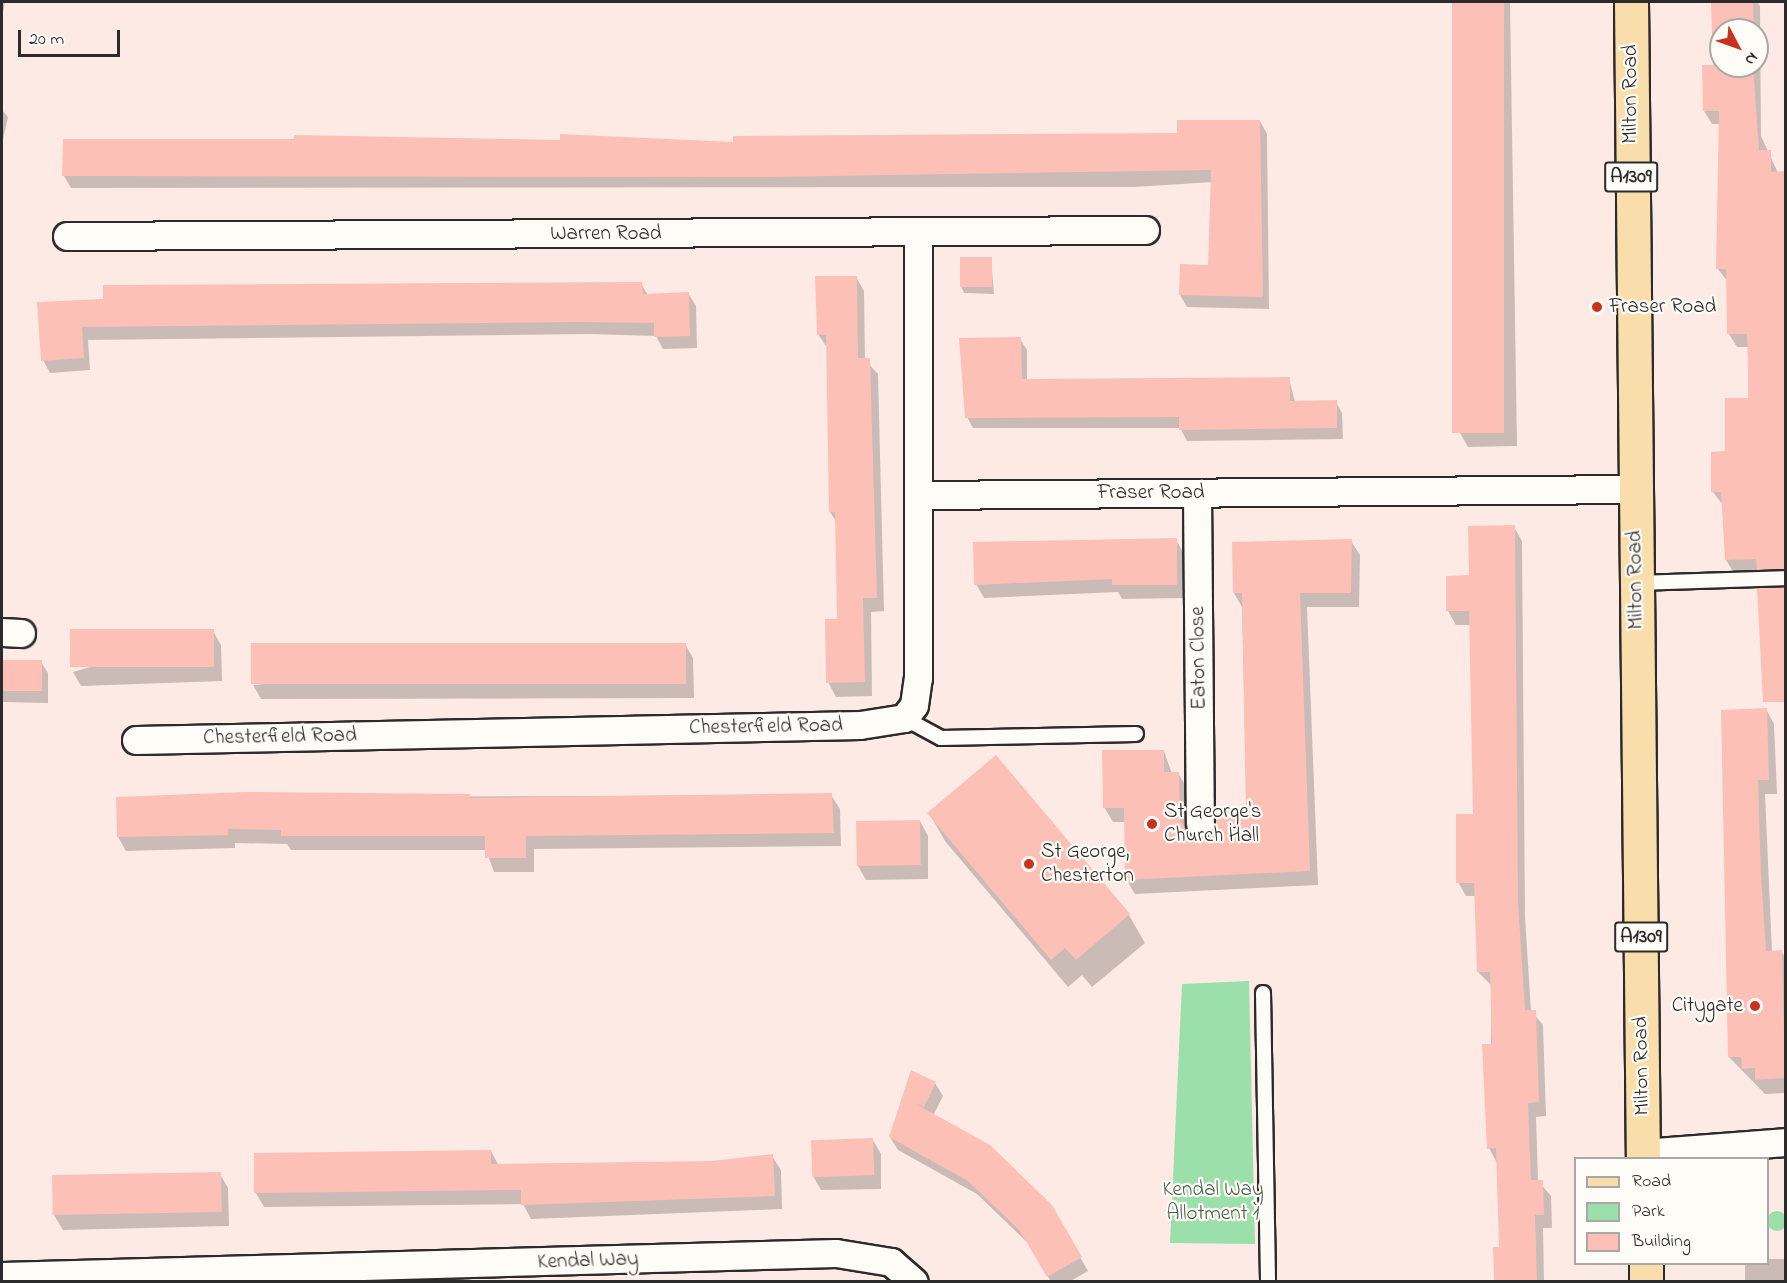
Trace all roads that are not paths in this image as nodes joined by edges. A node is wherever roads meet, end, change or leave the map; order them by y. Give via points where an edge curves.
1 (1631, 2) edge
2 (1145, 230) dead end
3 (918, 232) junction
4 (67, 236) dead end
5 (1634, 489) junction
6 (1197, 493) junction
7 (920, 495) junction
8 (1785, 578) edge
9 (1636, 583) junction
10 (904, 718) junction
11 (1136, 734) dead end
12 (136, 740) dead end
13 (1200, 822) dead end
14 (1263, 993) dead end
15 (1785, 1142) edge
16 (1643, 1156) edge
17 (1646, 1265) edge
18 (2, 1276) edge
19 (914, 1281) edge
20 (1268, 1281) edge
21 (1646, 1281) edge

1 - 5 main road, Milton Road / A1309
2 - 3 street, Warren Road
3 - 4 street, Warren Road
3 - 7 street
5 - 6 street, Fraser Road
5 - 9 main road, Milton Road / A1309
6 - 7 street, Fraser Road
6 - 13 street, Eaton Close
7 - 10 street via 918,678 914,705
8 - 9 lane
9 - 16 main road, Milton Road / A1309
10 - 11 lane via 940,738
10 - 12 street, Chesterfield Road via 860,725
14 - 20 lane
15 - 16 street
17 - 21 main road
18 - 19 street, Kendal Way via 836,1253 891,1262

